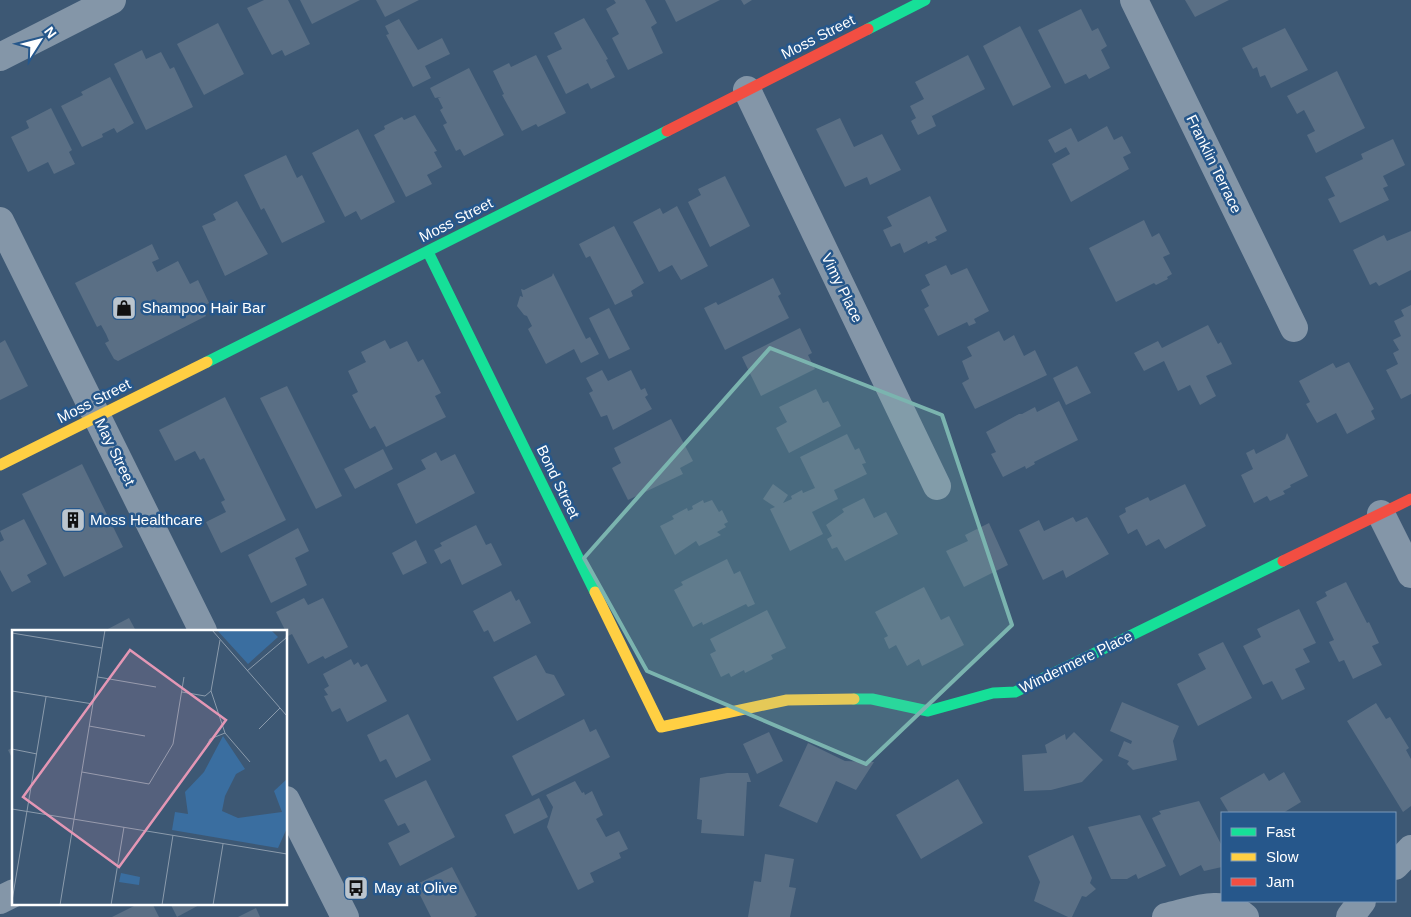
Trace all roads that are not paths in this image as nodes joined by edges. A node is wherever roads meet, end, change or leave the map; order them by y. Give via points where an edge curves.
1 (112, 0) edge
2 (1134, 0) edge
3 (910, 3) edge
4 (0, 57) edge
5 (747, 90) junction
6 (0, 221) edge
7 (428, 252) junction
8 (1294, 328) dead end
9 (97, 416) junction
10 (0, 464) edge
11 (937, 486) dead end
12 (1411, 499) edge
13 (1381, 514) junction
14 (1411, 574) edge
15 (203, 630) edge
16 (661, 726) joint
17 (288, 804) edge
18 (1411, 849) edge
19 (1396, 865) edge
20 (12, 894) edge
21 (0, 900) edge
22 (1361, 902) edge
23 (346, 917) edge
24 (1166, 917) edge
25 (1245, 917) edge
26 (1350, 917) edge

1 - 4 street
2 - 8 street, Franklin Terrace
3 - 5 street, Moss Street
5 - 7 street, Moss Street
5 - 11 street, Vimy Place
6 - 9 street, May Street
7 - 9 street, Moss Street
7 - 16 street, Bond Street
9 - 10 street, Moss Street
9 - 15 street, May Street
12 - 13 street, Windermere Place
13 - 14 street
13 - 16 street, Windermere Place via 1015,692 993,693 928,711 872,699 787,700
17 - 23 street
18 - 19 street
20 - 21 street
22 - 26 street
24 - 25 street via 1220,905

